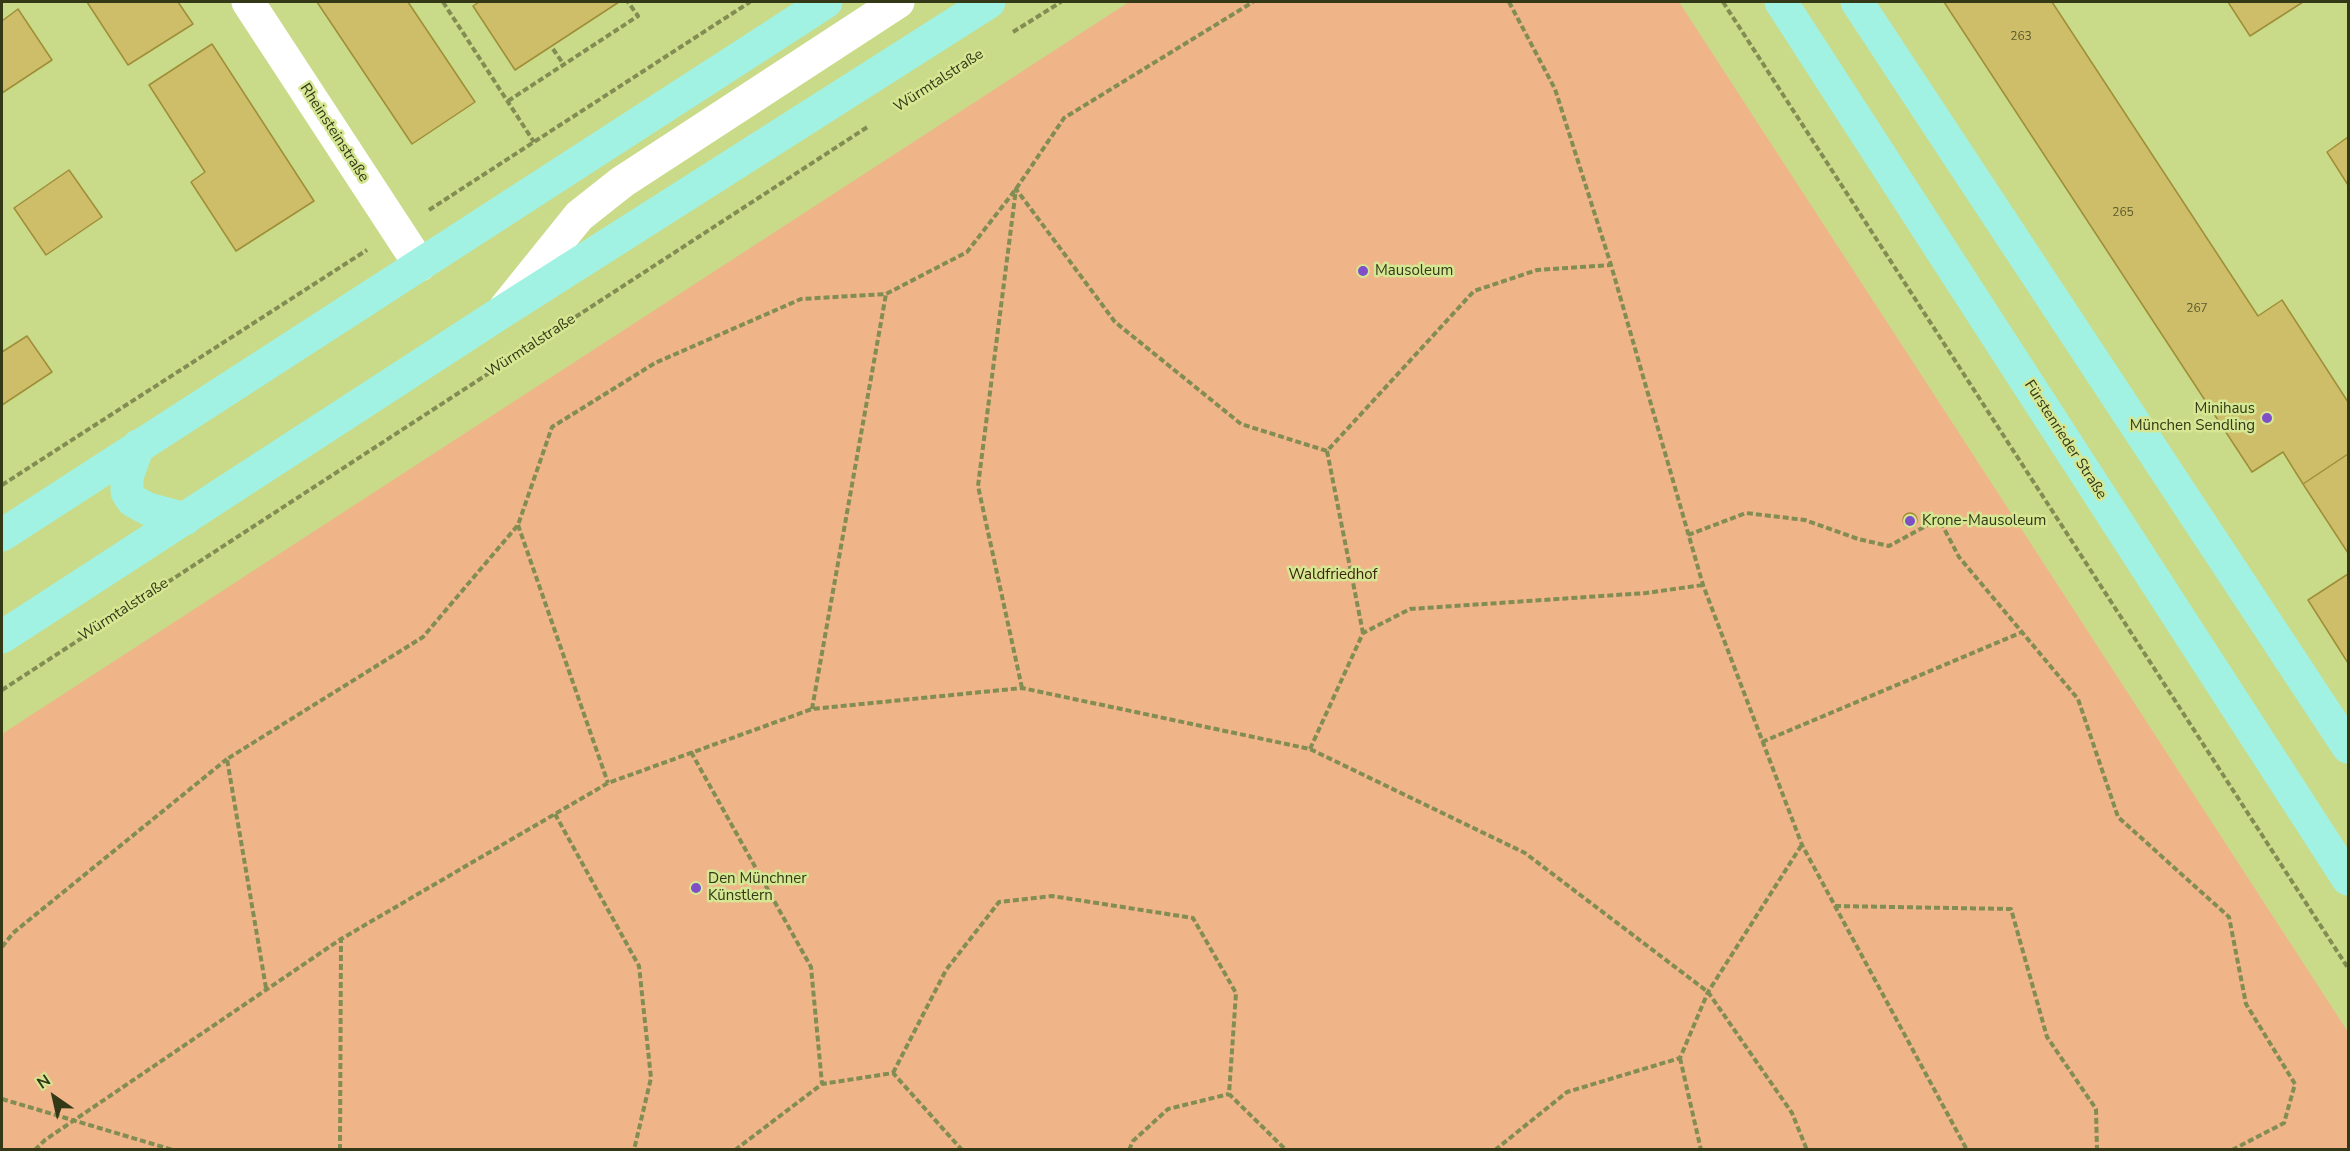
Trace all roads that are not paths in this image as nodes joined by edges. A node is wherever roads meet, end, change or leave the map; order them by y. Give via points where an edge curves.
1 (248, 2) edge
2 (826, 2) edge
3 (898, 2) edge
4 (989, 2) edge
5 (1781, 2) edge
6 (1857, 2) edge
7 (420, 265) junction
8 (502, 312) junction
9 (138, 446) junction
10 (185, 519) junction
11 (2, 535) edge
12 (2, 637) edge
13 (2349, 747) edge
14 (2349, 879) edge

1 - 7 street, Rheinsteinstraße
2 - 7 main road
3 - 8 street via 622,182 579,216
4 - 8 main road
5 - 14 main road, Fürstenrieder Straße
6 - 13 main road
7 - 9 main road
8 - 10 main road
9 - 10 main road via 127,477 127,492 133,501 148,509
9 - 11 main road
10 - 12 main road

